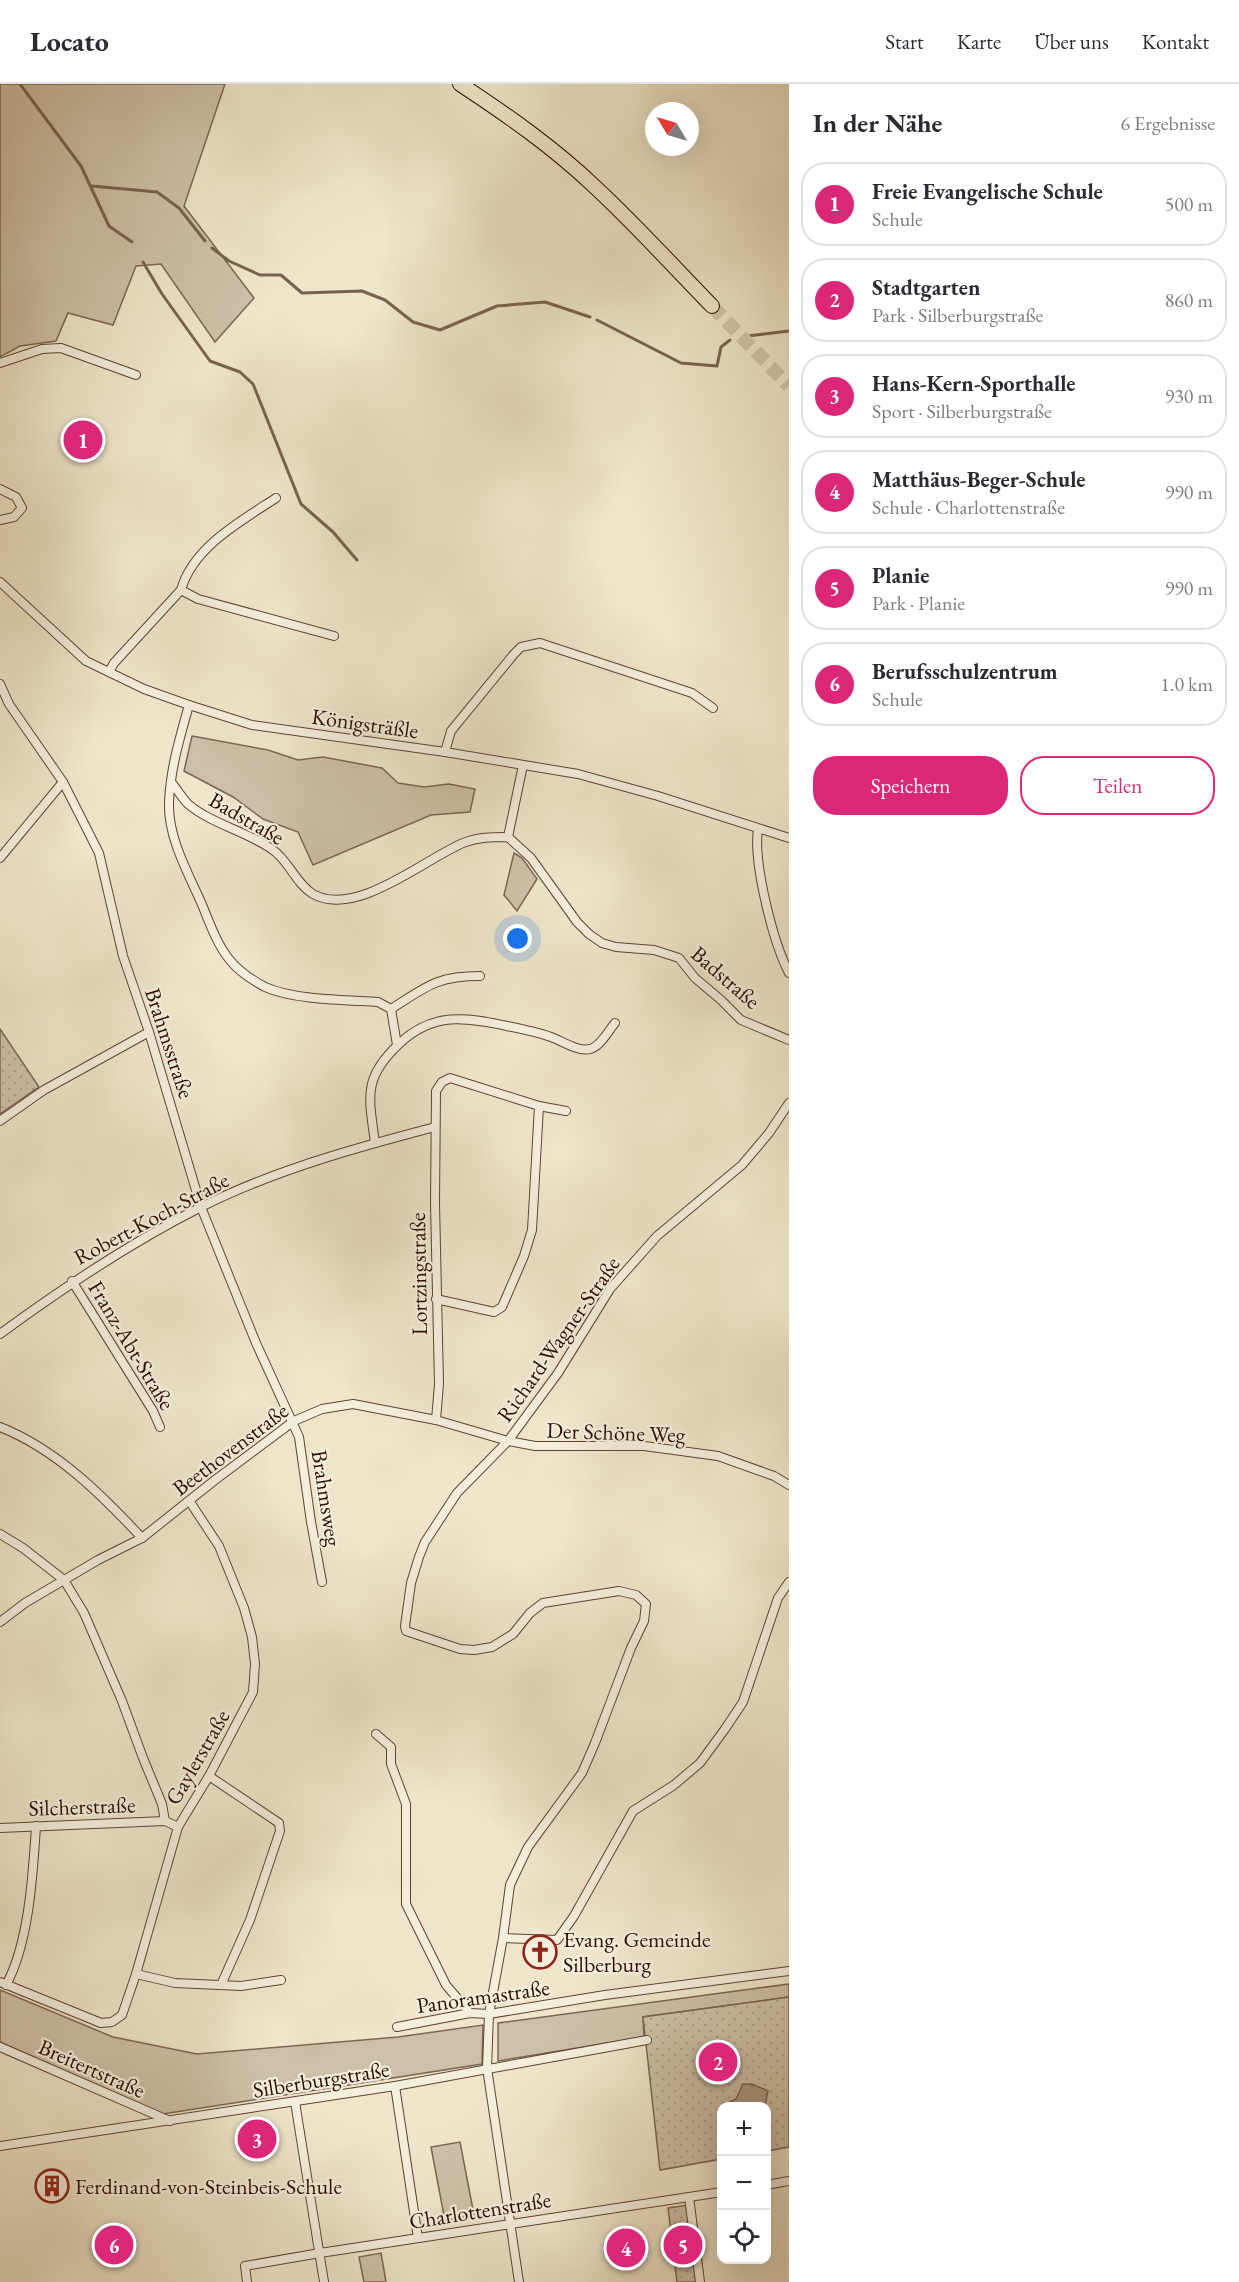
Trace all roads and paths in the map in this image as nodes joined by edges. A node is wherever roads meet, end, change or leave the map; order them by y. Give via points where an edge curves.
1 (460, 84) edge
2 (712, 306) tunnel mouth
3 (0, 363) edge
4 (136, 375) dead end
5 (0, 489) edge
6 (276, 498) dead end
7 (0, 520) edge
8 (0, 582) edge
9 (181, 590) junction
10 (334, 636) dead end
11 (109, 672) junction
12 (0, 684) edge
13 (189, 705) junction
14 (713, 708) dead end
15 (445, 752) junction
16 (523, 765) junction
17 (63, 782) junction
18 (171, 782) junction
19 (758, 829) junction
20 (508, 837) junction
21 (789, 838) edge
22 (0, 858) edge
23 (789, 973) edge
24 (480, 976) dead end
25 (391, 1009) junction
26 (615, 1023) dead end
27 (149, 1032) junction
28 (789, 1040) edge
29 (397, 1045) junction
30 (789, 1103) edge
31 (539, 1106) junction
32 (566, 1112) dead end
33 (0, 1121) edge
34 (435, 1127) junction
35 (375, 1143) junction
36 (201, 1207) junction
37 (72, 1281) junction
38 (436, 1299) junction
39 (0, 1334) edge
40 (436, 1420) junction
41 (294, 1421) junction
42 (0, 1427) edge
43 (160, 1427) dead end
44 (508, 1441) junction
45 (789, 1485) edge
46 (190, 1502) junction
47 (0, 1534) edge
48 (142, 1538) junction
49 (64, 1580) junction
50 (322, 1582) dead end
51 (789, 1582) edge
52 (0, 1622) edge
53 (376, 1734) dead end
54 (209, 1776) junction
55 (165, 1821) junction
56 (36, 1826) junction
57 (178, 1827) junction
58 (0, 1828) edge
59 (503, 1938) junction
60 (789, 1971) edge
61 (136, 1974) junction
62 (281, 1980) dead end
63 (3, 1983) edge
64 (221, 1985) junction
65 (470, 2013) junction
66 (489, 2014) junction
67 (397, 2027) dead end
68 (647, 2040) dead end
69 (0, 2047) edge
70 (487, 2068) junction
71 (395, 2086) junction
72 (295, 2102) junction
73 (170, 2121) junction
74 (0, 2146) edge
75 (789, 2181) edge
76 (771, 2184) edge
77 (717, 2193) edge
78 (689, 2197) junction
79 (511, 2224) junction
80 (418, 2238) junction
81 (320, 2253) junction
82 (247, 2282) edge
83 (324, 2282) edge
84 (519, 2282) edge
85 (700, 2282) edge

1 - 2 main road via 572,166
3 - 4 street via 42,349 61,348
5 - 7 street via 16,497 22,508 14,517
6 - 9 street via 222,534 185,574
8 - 11 street, Königsträßle via 80,656
9 - 10 street via 198,600
9 - 11 street
11 - 13 street, Königsträßle
12 - 17 street, Brahmsstraße via 9,704
13 - 15 street, Königsträßle via 252,725
13 - 18 street
14 - 15 street via 692,693 540,643 521,647 514,654 451,731
15 - 16 street, Königsträßle
16 - 19 street, Königsträßle via 578,774
16 - 20 street
17 - 22 street
17 - 27 street, Brahmsstraße via 99,853 123,956
18 - 20 street, Badstraße via 186,802 273,850 309,892 328,900 360,896 464,843 483,837
18 - 25 street via 170,822 178,850 216,937 238,969 266,987 286,994 378,1002
19 - 21 street, Königsträßle
19 - 23 street via 760,873
20 - 28 street, Badstraße via 531,858 589,934 616,947 654,950 679,958 741,1020
24 - 25 street via 444,978
25 - 29 street
26 - 29 street via 590,1049 472,1018 439,1020 423,1026
27 - 33 street via 44,1090
27 - 36 street, Brahmsstraße
29 - 35 street via 372,1077 368,1096
30 - 44 street, Richard-Wagner-Straße via 742,1165 657,1236 610,1290 558,1373
31 - 32 street
31 - 34 street, Lortzingstraße via 450,1078 436,1091
31 - 38 street via 532,1230 502,1307 494,1312
34 - 35 street, Robert-Koch-Straße
34 - 38 street, Lortzingstraße
35 - 36 street, Robert-Koch-Straße via 307,1163
36 - 37 street, Robert-Koch-Straße
36 - 41 street, Brahmsstraße via 256,1343
37 - 39 street, Robert-Koch-Straße
37 - 43 street, Franz-Abt-Straße
38 - 40 street, Lortzingstraße
40 - 41 street, Beethovenstraße via 353,1404 322,1409
40 - 44 street, Beethovenstraße
41 - 46 street, Beethovenstraße
41 - 50 street, Brahmsweg
42 - 48 street via 68,1468
44 - 45 street, Der Schöne Weg via 535,1446 644,1446 718,1456
44 - 59 street, Richard-Wagner-Straße via 458,1493 425,1542 411,1583 405,1626 409,1633 474,1650 492,1647 513,1634 543,1603 619,1591 636,1595 646,1604 644,1621 582,1773 528,1846 510,1885
46 - 48 street, Beethovenstraße
46 - 54 street, Gaylerstraße via 219,1546 244,1608 255,1664 253,1692
47 - 49 street
48 - 49 street, Beethovenstraße
49 - 52 street, Beethovenstraße
49 - 55 street via 84,1613 122,1701
51 - 59 street via 778,1598 742,1702 700,1763 633,1811 557,1940
53 - 65 street via 390,1747 391,1764 406,1804 406,1904 446,1985
54 - 57 street, Gaylerstraße
54 - 64 street via 279,1823 280,1832 250,1920
55 - 56 street, Silcherstraße
55 - 57 street
56 - 58 street, Silcherstraße
56 - 63 street via 33,1874 19,1957
57 - 61 street, Gaylerstraße
59 - 66 street
60 - 66 street, Panoramastraße
61 - 63 street, Gaylerstraße via 122,2015 112,2022 100,2023
61 - 64 street via 175,1983
62 - 64 street
65 - 66 street, Panoramastraße
65 - 67 street, Panoramastraße
66 - 70 street
68 - 70 street, Silberburgstraße
69 - 73 street, Breitertstraße
70 - 71 street, Silberburgstraße
70 - 79 street
71 - 72 street, Silberburgstraße
71 - 80 street
72 - 73 street, Silberburgstraße
72 - 81 street
73 - 74 street, Silberburgstraße
75 - 76 street
77 - 78 street, Charlottenstraße
78 - 79 street, Charlottenstraße
78 - 85 street
79 - 80 street, Charlottenstraße
79 - 84 street
80 - 81 street, Charlottenstraße
81 - 82 street, Charlottenstraße via 244,2266
81 - 83 street

